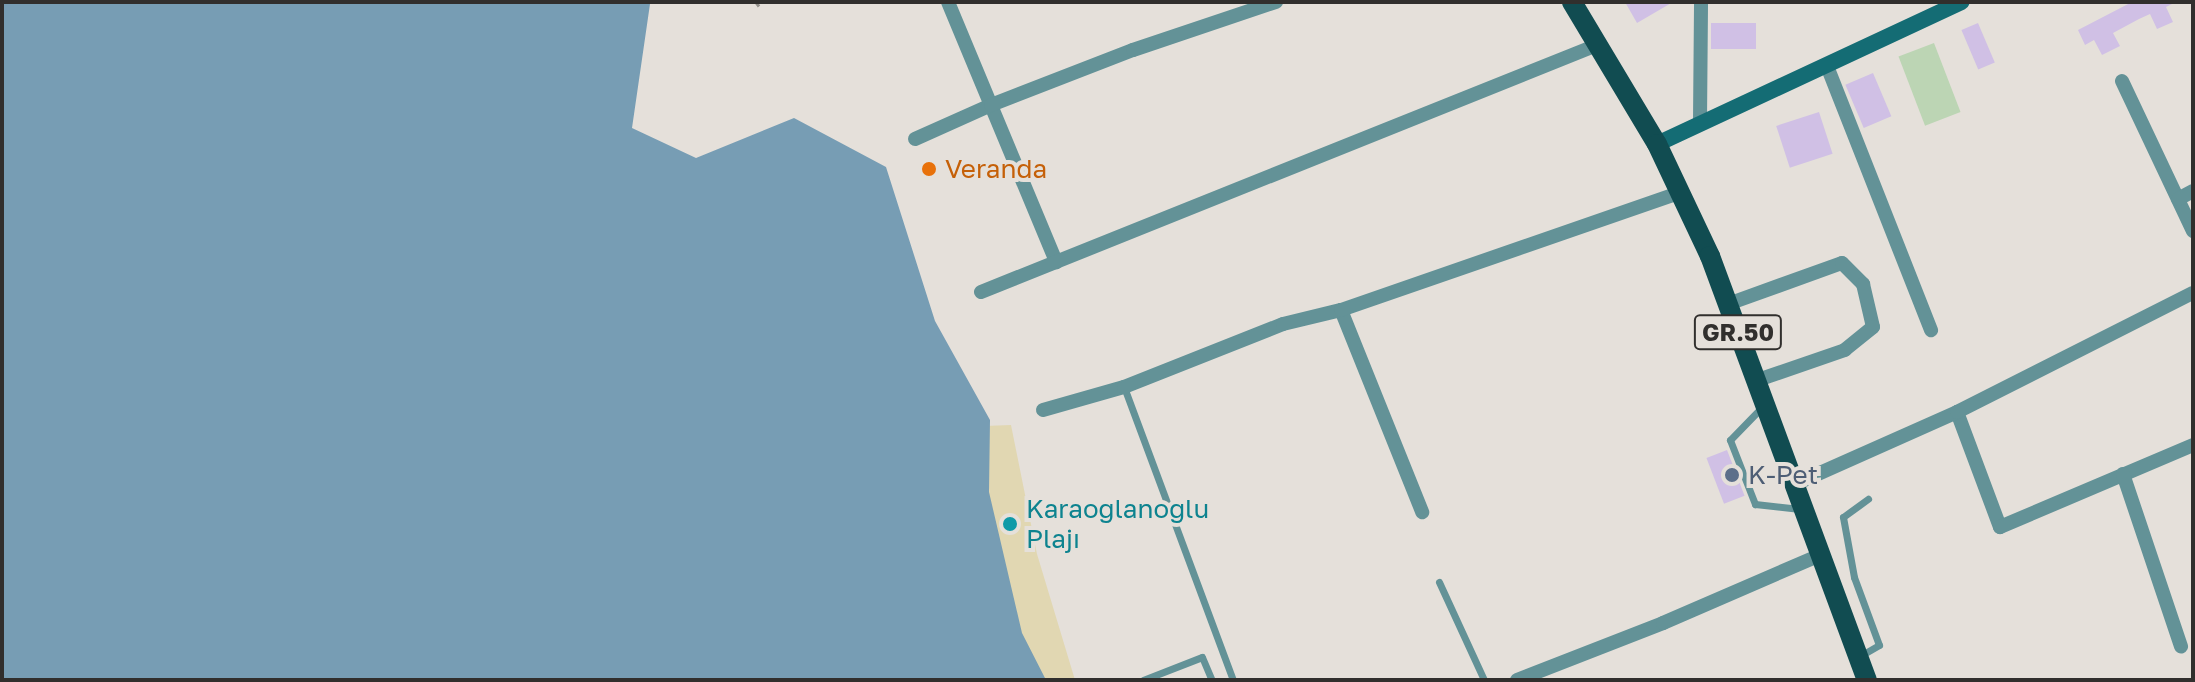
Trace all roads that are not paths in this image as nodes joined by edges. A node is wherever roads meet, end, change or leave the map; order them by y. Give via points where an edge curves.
1 (948, 2) edge
2 (1276, 2) edge
3 (1572, 2) edge
4 (1701, 2) edge
5 (1962, 2) edge
6 (1597, 45) junction
7 (1827, 66) junction
8 (2122, 81) dead end
9 (991, 105) junction
10 (1700, 121) junction
11 (915, 139) dead end
12 (1657, 144) junction
13 (2193, 191) edge
14 (1681, 192) junction
15 (2178, 199) junction
16 (2193, 231) edge
17 (1056, 262) junction
18 (981, 292) dead end
19 (2193, 293) edge
20 (1728, 304) junction
21 (1341, 310) junction
22 (1931, 330) dead end
23 (1755, 381) junction
24 (1124, 387) junction
25 (1764, 404) junction
26 (1043, 410) dead end
27 (1957, 412) junction
28 (2193, 445) edge
29 (2123, 474) junction
30 (1793, 485) junction
31 (1868, 499) dead end
32 (1802, 510) junction
33 (1422, 512) dead end
34 (1820, 555) junction
35 (1854, 577) junction
36 (1439, 582) dead end
37 (1832, 587) junction
38 (2181, 646) dead end
39 (1858, 657) junction
40 (1143, 680) edge
41 (1212, 680) edge
42 (1233, 680) edge
43 (1484, 680) edge
44 (1517, 680) edge
45 (1867, 680) edge

1 - 9 street
2 - 9 street
3 - 6 main road, GR.50
4 - 10 street
5 - 7 street
6 - 12 main road, GR.50
6 - 17 street
7 - 10 street
7 - 22 street
8 - 15 street
9 - 11 street
9 - 17 street
10 - 12 street
12 - 14 main road, GR.50
13 - 15 street
14 - 20 main road, GR.50
14 - 21 street
15 - 16 street
17 - 18 street
19 - 27 street
20 - 23 main road, GR.50
20 - 23 street via 1842,263 1863,284 1873,327 1845,350
21 - 24 street via 1283,324
21 - 33 street
23 - 25 main road, GR.50
24 - 26 street
24 - 42 lane
25 - 30 main road, GR.50
25 - 32 lane via 1730,440 1755,504
27 - 29 street via 2000,527
27 - 30 street
28 - 29 street
29 - 38 street
30 - 32 main road, GR.50
31 - 35 lane via 1843,517
32 - 34 main road, GR.50
34 - 37 main road, GR.50
34 - 44 street
35 - 37 lane
35 - 39 lane via 1879,645
36 - 43 lane
37 - 39 main road, GR.50
39 - 45 main road, GR.50
40 - 41 lane via 1202,657

